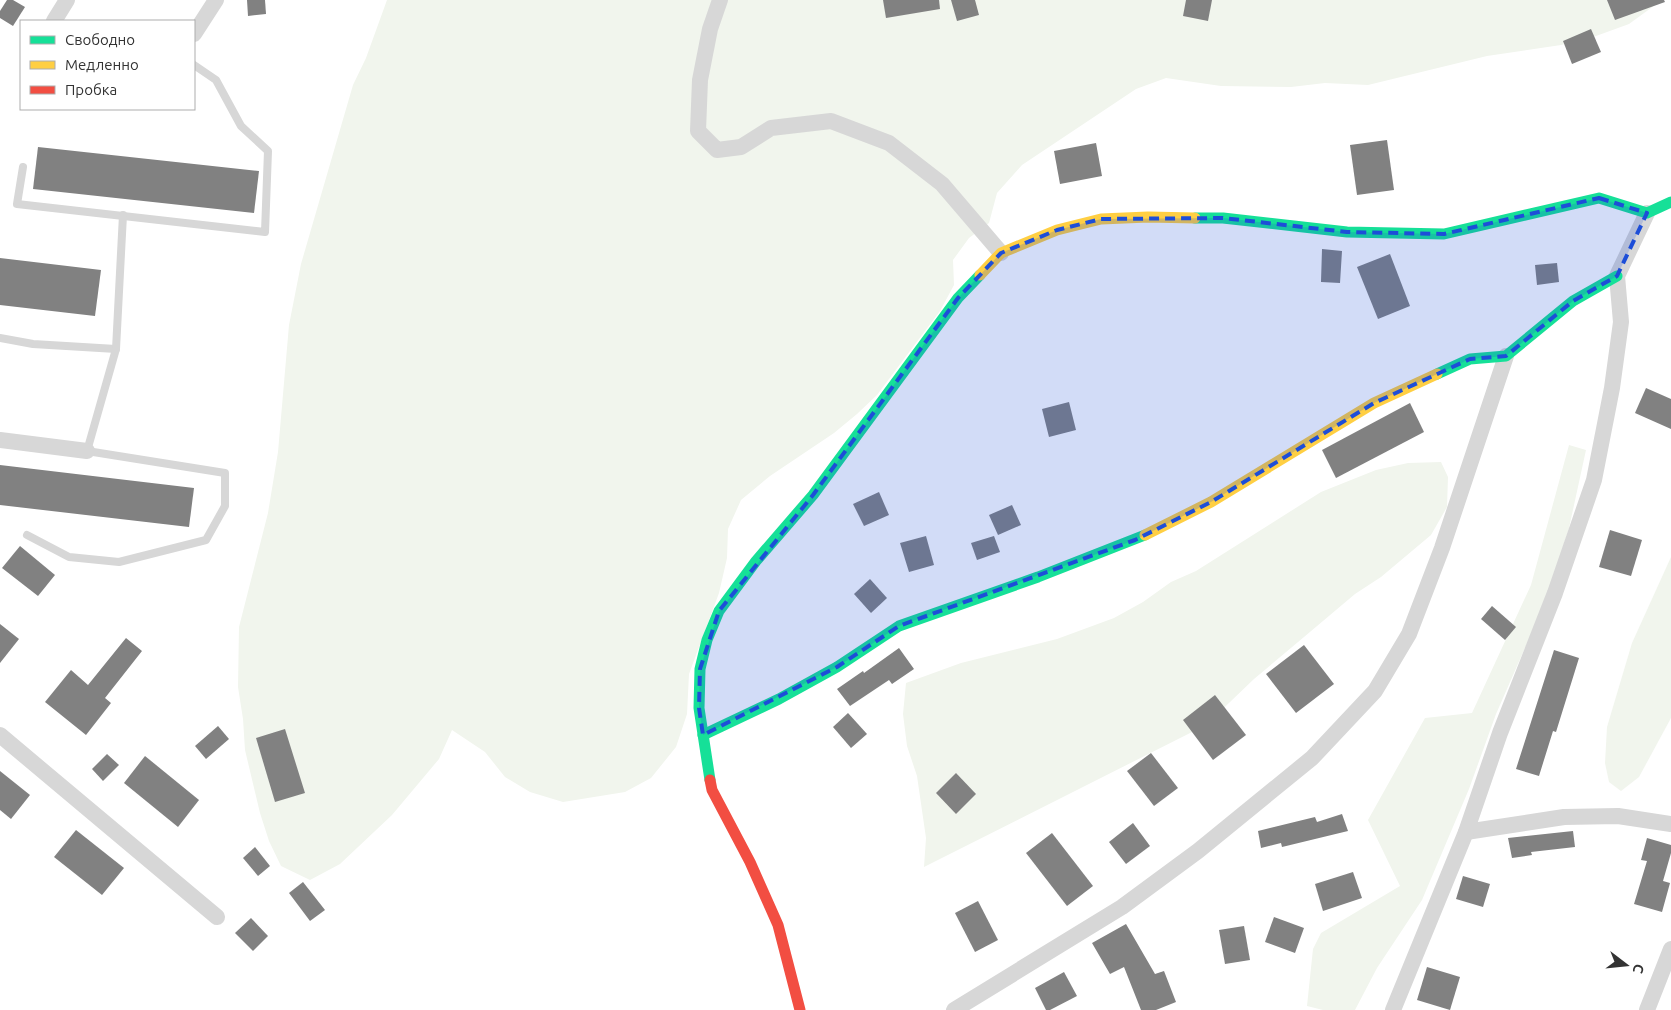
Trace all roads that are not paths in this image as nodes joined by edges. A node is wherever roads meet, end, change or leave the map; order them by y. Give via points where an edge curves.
1 (67, 0) edge
2 (216, 0) edge
3 (720, 0) edge
4 (55, 20) edge
5 (195, 32) edge
6 (195, 66) edge
7 (23, 167) dead end
8 (1671, 202) edge
9 (1647, 213) junction
10 (123, 215) junction
11 (1001, 253) junction
12 (1617, 276) junction
13 (0, 338) edge
14 (116, 349) junction
15 (1506, 356) junction
16 (0, 440) edge
17 (87, 451) junction
18 (27, 535) dead end
19 (0, 735) edge
20 (703, 735) junction
21 (1671, 824) edge
22 (1466, 832) junction
23 (217, 917) dead end
24 (1671, 949) edge
25 (800, 1010) edge
26 (954, 1010) edge
27 (1393, 1010) edge
28 (1647, 1010) edge

1 - 4 street
2 - 5 street
3 - 11 street via 710,29 700,80 698,132 717,150 741,147 771,128 831,121 889,143 942,184
6 - 10 lane via 216,80 241,126 268,151 264,232
7 - 10 lane via 17,204
8 - 9 street
9 - 11 street via 1599,198 1444,234 1348,232 1223,218 1148,217 1101,220 1057,230
9 - 12 street
10 - 14 lane
11 - 20 street via 958,298 812,494 719,611 707,640 700,670 698,708
12 - 15 street via 1573,301
12 - 22 street via 1621,322 1594,480
13 - 14 lane via 33,344
14 - 17 lane
15 - 20 street via 1470,359 1374,403 1212,502 1135,540 899,626 779,699
15 - 26 street via 1442,548 1409,634 1375,691 1312,758 1198,850 1122,907
16 - 17 street
17 - 18 lane via 225,473 225,506 206,540 119,562 69,557
19 - 23 street
20 - 25 street via 712,790 750,862 778,925
21 - 22 street via 1618,816 1564,817
22 - 27 street
24 - 28 street

